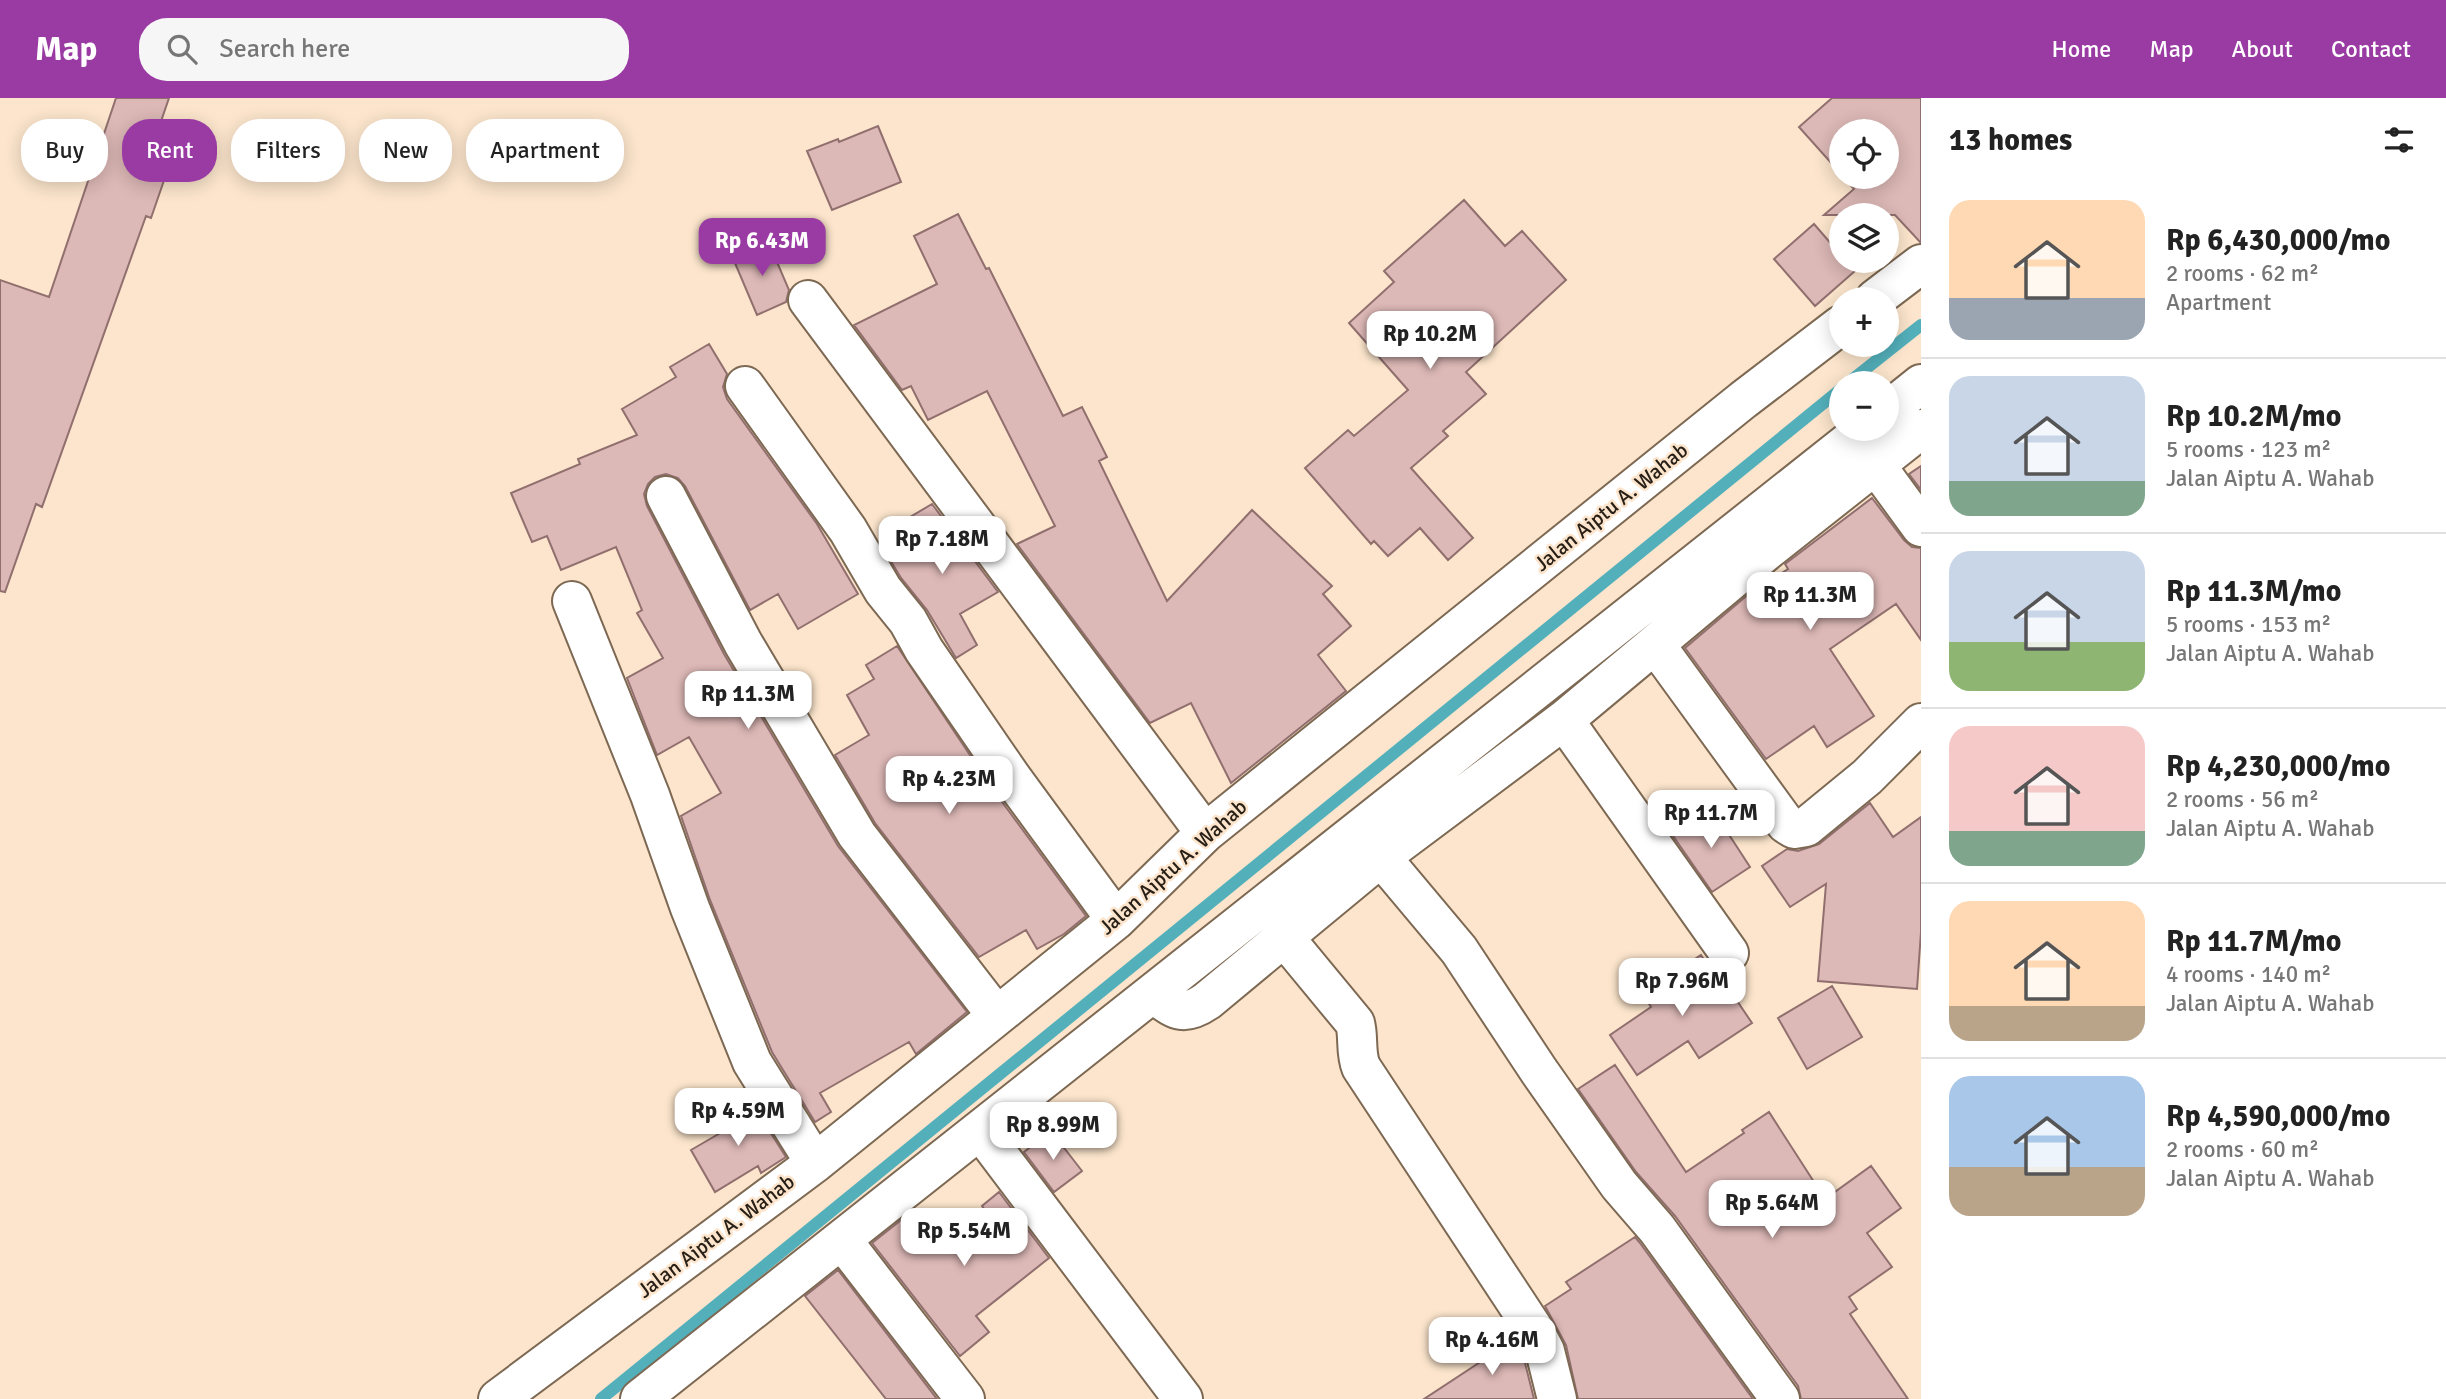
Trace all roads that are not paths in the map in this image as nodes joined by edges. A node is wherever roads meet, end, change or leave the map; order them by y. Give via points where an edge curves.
1 (1921, 264) edge
2 (1891, 287) edge
3 (808, 300) dead end
4 (1829, 334) edge
5 (1921, 384) edge
6 (746, 386) dead end
7 (1899, 402) edge
8 (1921, 429) edge
9 (1870, 447) edge
10 (666, 496) dead end
11 (1921, 527) edge
12 (572, 601) dead end
13 (1655, 644) junction
14 (1564, 720) junction
15 (1921, 723) edge
16 (1205, 833) junction
17 (1381, 857) junction
18 (1116, 920) junction
19 (1284, 937) junction
20 (1728, 953) dead end
21 (1153, 994) junction
22 (997, 1016) junction
23 (981, 1130) junction
24 (815, 1163) junction
25 (842, 1240) junction
26 (498, 1399) edge
27 (640, 1399) edge
28 (965, 1399) edge
29 (1183, 1399) edge
30 (1557, 1399) edge
31 (1780, 1399) edge

1 - 2 street
3 - 16 street
4 - 16 street, Jalan Aiptu A. Wahab
5 - 7 street
6 - 18 street via 998,757
8 - 9 street
9 - 11 street
9 - 13 street via 1769,549
9 - 21 street
10 - 22 street via 743,643 857,835
12 - 24 street via 747,1051
13 - 14 street
13 - 15 street via 1794,829 1806,827 1867,777
14 - 17 street
14 - 20 street
16 - 18 street, Jalan Aiptu A. Wahab
17 - 19 street
17 - 31 street via 1460,950 1619,1185 1657,1229
18 - 22 street, Jalan Aiptu A. Wahab
19 - 21 street via 1197,1008 1177,1010
19 - 30 street via 1355,1023 1361,1067 1533,1328 1545,1351
21 - 23 street
22 - 24 street, Jalan Aiptu A. Wahab
23 - 25 street
23 - 29 street
24 - 26 street, Jalan Aiptu A. Wahab
25 - 27 street
25 - 28 street

